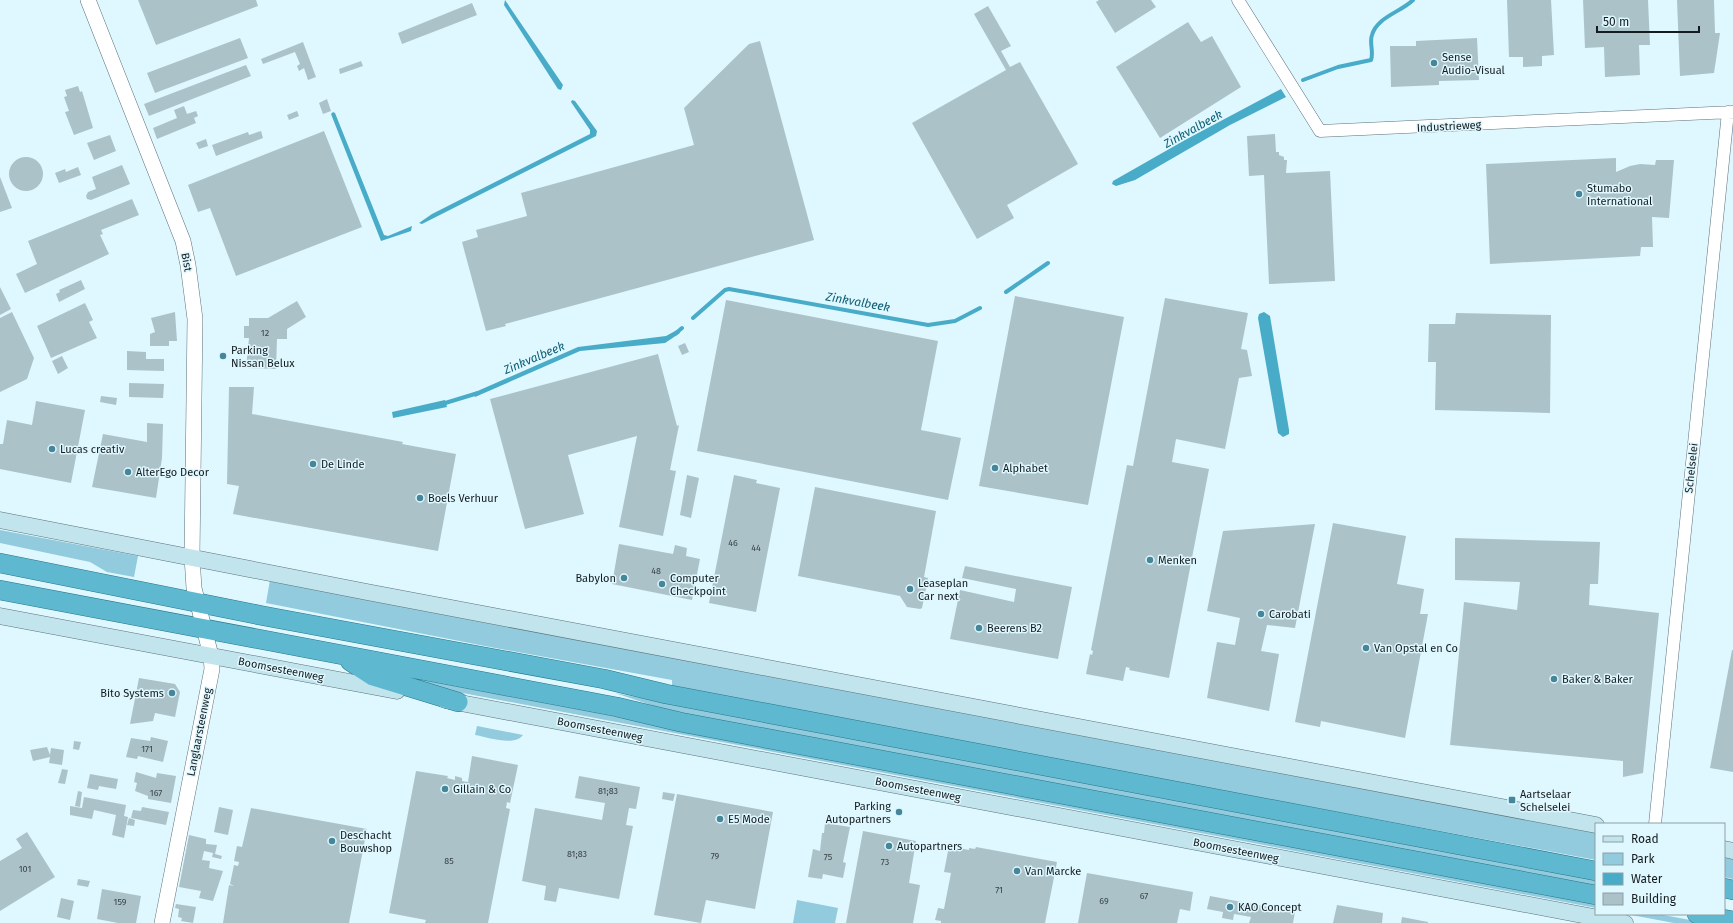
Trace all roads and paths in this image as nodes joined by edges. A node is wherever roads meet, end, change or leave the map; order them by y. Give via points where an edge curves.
1 (88, 0) edge
2 (1238, 0) edge
3 (1730, 112) edge
4 (0, 520) edge
5 (192, 549) junction
6 (3, 562) edge
7 (0, 590) edge
8 (197, 603) junction
9 (0, 616) edge
10 (204, 629) junction
11 (341, 655) junction
12 (211, 656) junction
13 (458, 702) junction
14 (1655, 823) edge
15 (1595, 825) edge
16 (1595, 871) edge
17 (1595, 895) edge
18 (1703, 915) edge
19 (1733, 920) edge
20 (162, 923) edge
21 (1625, 923) edge

1 - 5 street, Bist via 176,220 188,265 195,319
2 - 3 street, Industrieweg via 1320,131
3 - 14 street, Schelselei
4 - 5 main road
5 - 8 street, Langlaarsteenweg
5 - 15 main road via 359,591
6 - 8 highway
7 - 10 highway
8 - 10 street, Langlaarsteenweg
8 - 16 highway
9 - 12 main road, Boomsesteenweg
10 - 11 highway
10 - 12 street, Langlaarsteenweg
11 - 13 highway via 373,676
11 - 17 highway via 610,706 696,725
12 - 13 main road, Boomsesteenweg
12 - 20 street, Langlaarsteenweg via 212,669
13 - 21 main road, Boomsesteenweg
18 - 19 highway

